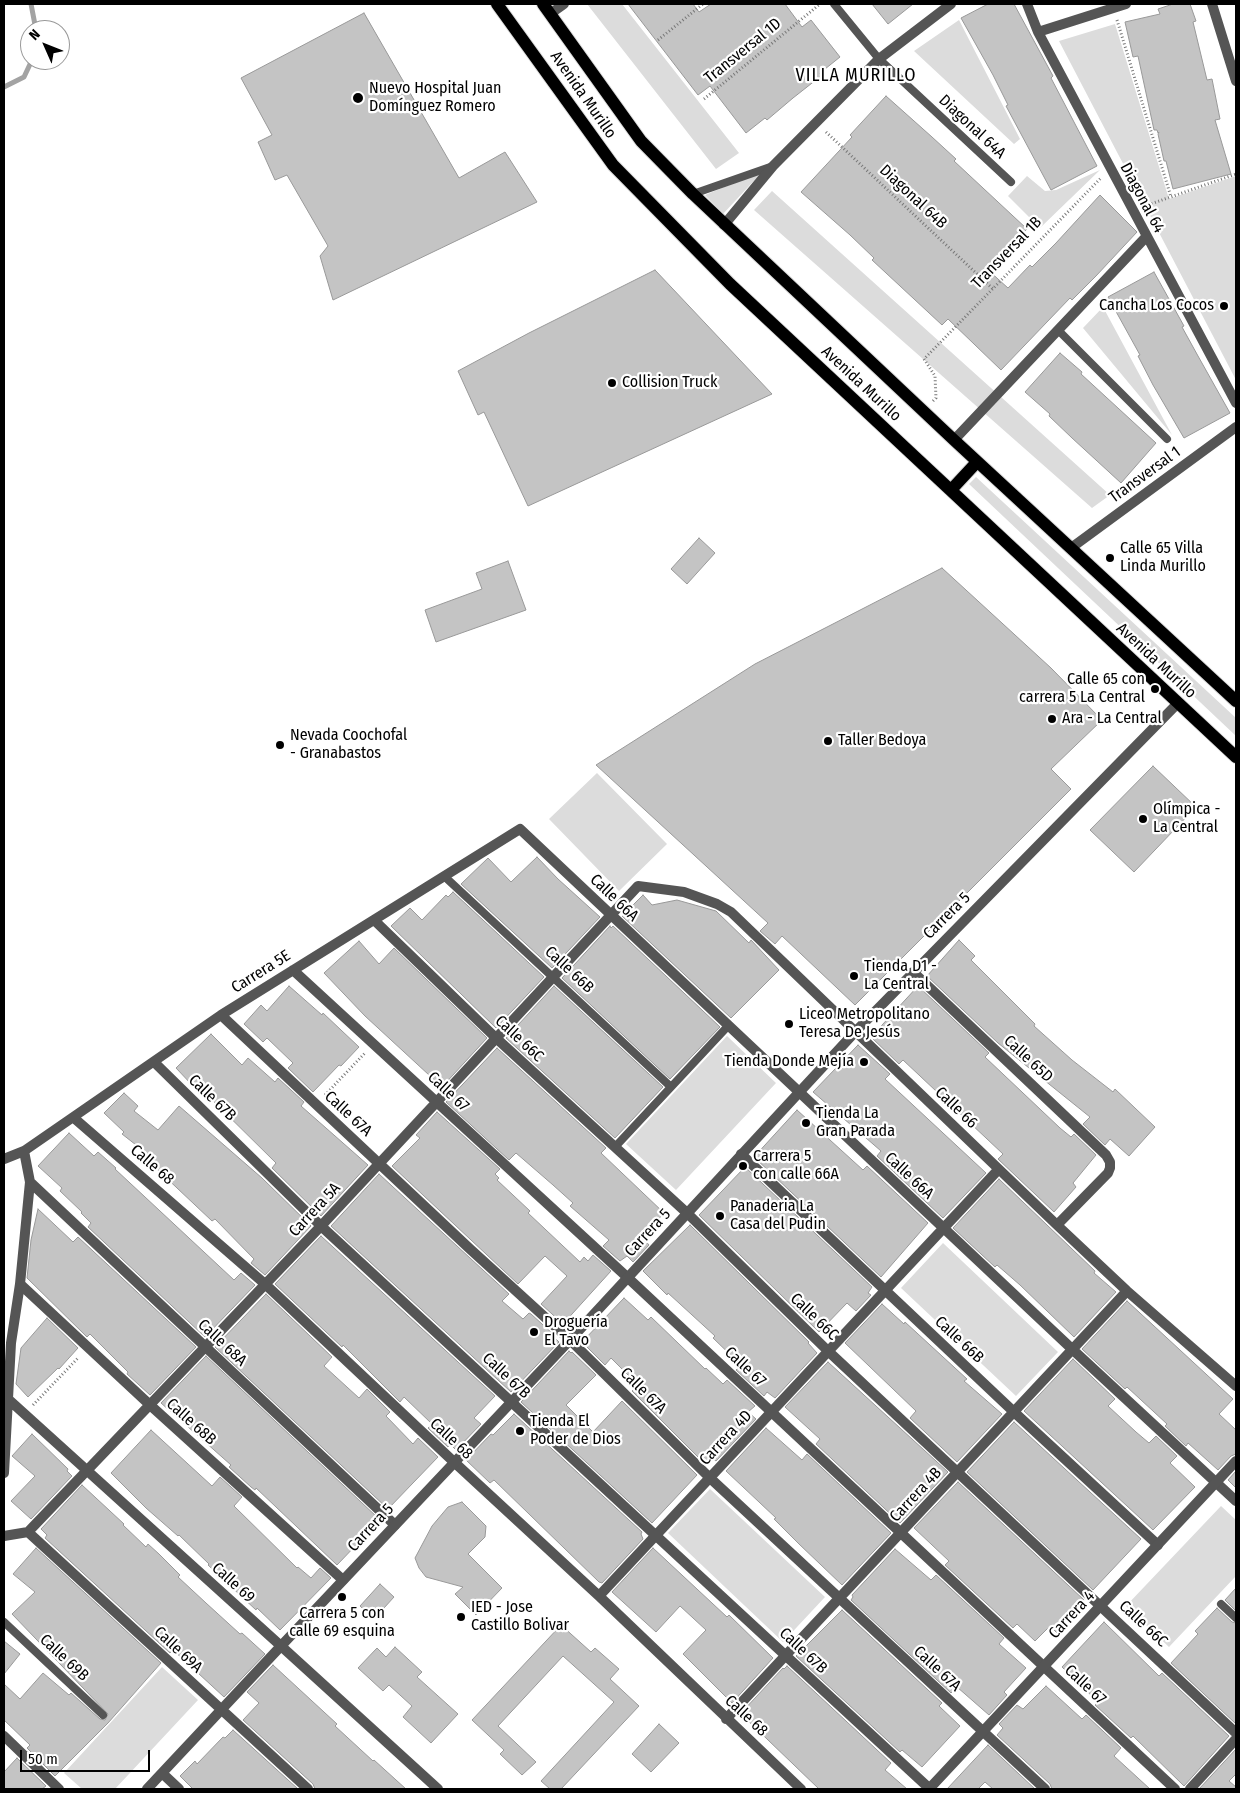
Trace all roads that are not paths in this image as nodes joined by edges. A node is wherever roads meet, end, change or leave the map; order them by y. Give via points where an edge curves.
1 (497, 4) edge
2 (564, 4) edge
3 (834, 4) edge
4 (950, 4) edge
5 (1027, 4) edge
6 (1126, 4) edge
7 (1212, 4) edge
8 (547, 9) edge
9 (1038, 32) junction
10 (879, 59) junction
11 (1236, 81) edge
12 (773, 166) junction
13 (1010, 182) dead end
14 (693, 194) junction
15 (724, 226) junction
16 (1146, 237) junction
17 (1058, 330) junction
18 (1236, 404) edge
19 (1236, 427) edge
20 (954, 440) junction
21 (1167, 440) dead end
22 (978, 462) junction
23 (951, 490) junction
24 (1071, 548) junction
25 (1236, 701) edge
26 (1178, 703) junction
27 (1236, 757) edge
28 (520, 828) joint
29 (444, 876) junction
30 (638, 886) joint
31 (610, 915) junction
32 (374, 920) junction
33 (293, 970) junction
34 (913, 972) junction
35 (553, 976) junction
36 (221, 1014) junction
37 (728, 1026) junction
38 (856, 1032) junction
39 (496, 1038) junction
40 (154, 1062) junction
41 (671, 1087) junction
42 (798, 1092) junction
43 (436, 1102) junction
44 (74, 1118) junction
45 (615, 1147) junction
46 (24, 1151) junction
47 (741, 1154) junction
48 (4, 1159) edge
49 (379, 1164) junction
50 (998, 1170) junction
51 (30, 1182) junction
52 (687, 1213) junction
53 (1057, 1225) junction
54 (321, 1226) junction
55 (943, 1228) junction
56 (627, 1277) junction
57 (20, 1284) junction
58 (265, 1284) junction
59 (1127, 1290) junction
60 (885, 1291) junction
61 (570, 1340) junction
62 (205, 1347) junction
63 (1072, 1350) junction
64 (828, 1351) junction
65 (1236, 1386) edge
66 (6, 1399) edge
67 (512, 1402) junction
68 (150, 1406) junction
69 (771, 1412) junction
70 (1014, 1412) junction
71 (1236, 1461) edge
72 (454, 1462) junction
73 (87, 1471) junction
74 (957, 1472) junction
75 (4, 1473) edge
76 (710, 1478) junction
77 (1216, 1482) junction
78 (1236, 1501) edge
79 (395, 1525) junction
80 (28, 1532) junction
81 (901, 1533) junction
82 (656, 1535) junction
83 (4, 1536) edge
84 (1158, 1545) junction
85 (343, 1580) junction
86 (599, 1596) junction
87 (839, 1599) junction
88 (1221, 1604) dead end
89 (1102, 1606) junction
90 (1236, 1618) edge
91 (4, 1622) edge
92 (281, 1646) junction
93 (787, 1656) junction
94 (1044, 1667) junction
95 (222, 1711) junction
96 (103, 1715) dead end
97 (726, 1719) junction
98 (983, 1731) junction
99 (1236, 1733) edge
100 (4, 1736) edge
101 (1236, 1739) edge
102 (162, 1774) junction
103 (60, 1789) edge
104 (147, 1789) edge
105 (179, 1789) edge
106 (308, 1789) edge
107 (438, 1789) edge
108 (801, 1789) edge
109 (929, 1789) edge
110 (1045, 1789) edge
111 (1175, 1789) edge
112 (1190, 1789) edge

1 - 23 main road, Avenida Murillo via 613,165 730,284
2 - 8 street
3 - 10 lane, Diagonal 64A
4 - 10 street
5 - 9 street, Diagonal 64
6 - 9 street
7 - 11 street
8 - 14 main road, Avenida Murillo via 641,141
9 - 16 street, Diagonal 64
10 - 12 street
10 - 13 lane, Diagonal 64A
12 - 14 lane
12 - 15 street
14 - 15 main road, Avenida Murillo
15 - 20 main road, Avenida Murillo
16 - 17 street
16 - 18 street, Diagonal 64
17 - 20 street
17 - 21 lane
19 - 24 street, Transversal 1
20 - 22 main road, Avenida Murillo
22 - 23 main road
22 - 24 main road, Avenida Murillo
23 - 26 main road, Avenida Murillo
24 - 25 main road, Avenida Murillo
26 - 27 main road, Avenida Murillo
26 - 34 street, Carrera 5
28 - 29 street, Carrera 5E
28 - 31 street, Calle 66A
29 - 32 street, Carrera 5E
29 - 35 lane, Calle 66B
30 - 31 street, Carrera 5A
30 - 38 street, Calle 66 via 684,892 731,912
31 - 35 street, Carrera 5A
31 - 37 street, Calle 66A
32 - 33 street, Carrera 5E
32 - 39 street, Calle 66C
33 - 36 street, Carrera 5E
33 - 43 street, Calle 67
34 - 38 street, Carrera 5
34 - 53 street, Calle 65D via 1101,1148 1110,1162 1108,1173
35 - 39 street, Carrera 5A
35 - 41 lane, Calle 66B
36 - 40 street, Carrera 5E
36 - 49 street, Calle 67A
37 - 41 lane
37 - 42 street, Calle 66A
38 - 42 street, Carrera 5
38 - 50 street, Calle 66
39 - 43 street, Carrera 5A
39 - 45 street, Calle 66C
40 - 44 street, Carrera 5E
40 - 54 street, Calle 67B
41 - 45 lane
42 - 47 street, Carrera 5
42 - 55 street, Calle 66A
43 - 49 street, Carrera 5A
43 - 56 street, Calle 67
44 - 46 street, Carrera 5E
44 - 58 street, Calle 68
45 - 52 street, Calle 66C
46 - 48 street, Carrera 5E
46 - 51 street
47 - 52 street, Carrera 5
47 - 60 street, Calle 66B
49 - 54 street, Carrera 5A
49 - 61 street, Calle 67A
50 - 53 street, Calle 66
50 - 55 street, Carrera 4D
51 - 57 street
51 - 62 street, Calle 68A
52 - 56 street, Carrera 5
52 - 64 street, Calle 66C
53 - 59 street, Calle 66
54 - 58 street, Carrera 5A
54 - 67 street, Calle 67B
55 - 60 street, Carrera 4D
55 - 63 street, Calle 66A
56 - 61 street, Carrera 5
56 - 69 street, Calle 67
57 - 66 street
57 - 68 street, Calle 68B
58 - 62 street, Carrera 5A
58 - 72 street, Calle 68
59 - 63 street, Carrera 4B
59 - 65 street, Calle 66
60 - 64 street, Carrera 4D
60 - 70 street, Calle 66B
61 - 67 street, Carrera 5
61 - 76 street, Calle 67A
62 - 68 street, Carrera 5A
62 - 79 street, Calle 68A
63 - 70 street, Carrera 4B
63 - 77 street, Calle 66A
64 - 69 street, Carrera 4D
64 - 74 street, Calle 66C
66 - 73 street, Calle 69
66 - 75 street
67 - 72 street, Carrera 5
67 - 82 street, Calle 67B
68 - 73 street, Carrera 5A
68 - 85 street, Calle 68B
69 - 76 street, Carrera 4D
69 - 81 street, Calle 67
70 - 74 street, Carrera 4B
70 - 84 street, Calle 66B
71 - 77 street, Carrera 4
72 - 79 street, Carrera 5
72 - 86 street, Calle 68
73 - 80 street, Carrera 5A
73 - 92 street, Calle 69
74 - 81 street, Carrera 4B
74 - 89 street, Calle 66C
76 - 82 street, Carrera 4D
76 - 87 street, Calle 67A
77 - 78 street, Calle 66A
77 - 84 street, Carrera 4
79 - 85 street, Carrera 5
80 - 83 street
80 - 95 street, Calle 69A
81 - 87 street, Carrera 4B
81 - 94 street, Calle 67
82 - 86 street, Carrera 4D
82 - 93 street, Calle 67B
84 - 89 street, Carrera 4
85 - 92 street, Carrera 5
86 - 97 street, Calle 68
87 - 93 street, Carrera 4B
87 - 98 street, Calle 67A
88 - 90 lane
89 - 94 street, Carrera 4
89 - 99 street, Calle 66C
91 - 96 lane, Calle 69B
92 - 95 street, Carrera 5
92 - 107 street, Calle 69
93 - 97 street, Carrera 4B
93 - 109 street, Calle 67B
94 - 98 street, Carrera 4
94 - 111 street, Calle 67
95 - 102 street, Carrera 5
95 - 106 street, Calle 69A
97 - 108 street, Calle 68
98 - 109 street, Carrera 4
98 - 110 street, Calle 67A
100 - 103 street
101 - 112 street
102 - 104 street, Carrera 5
102 - 105 street

